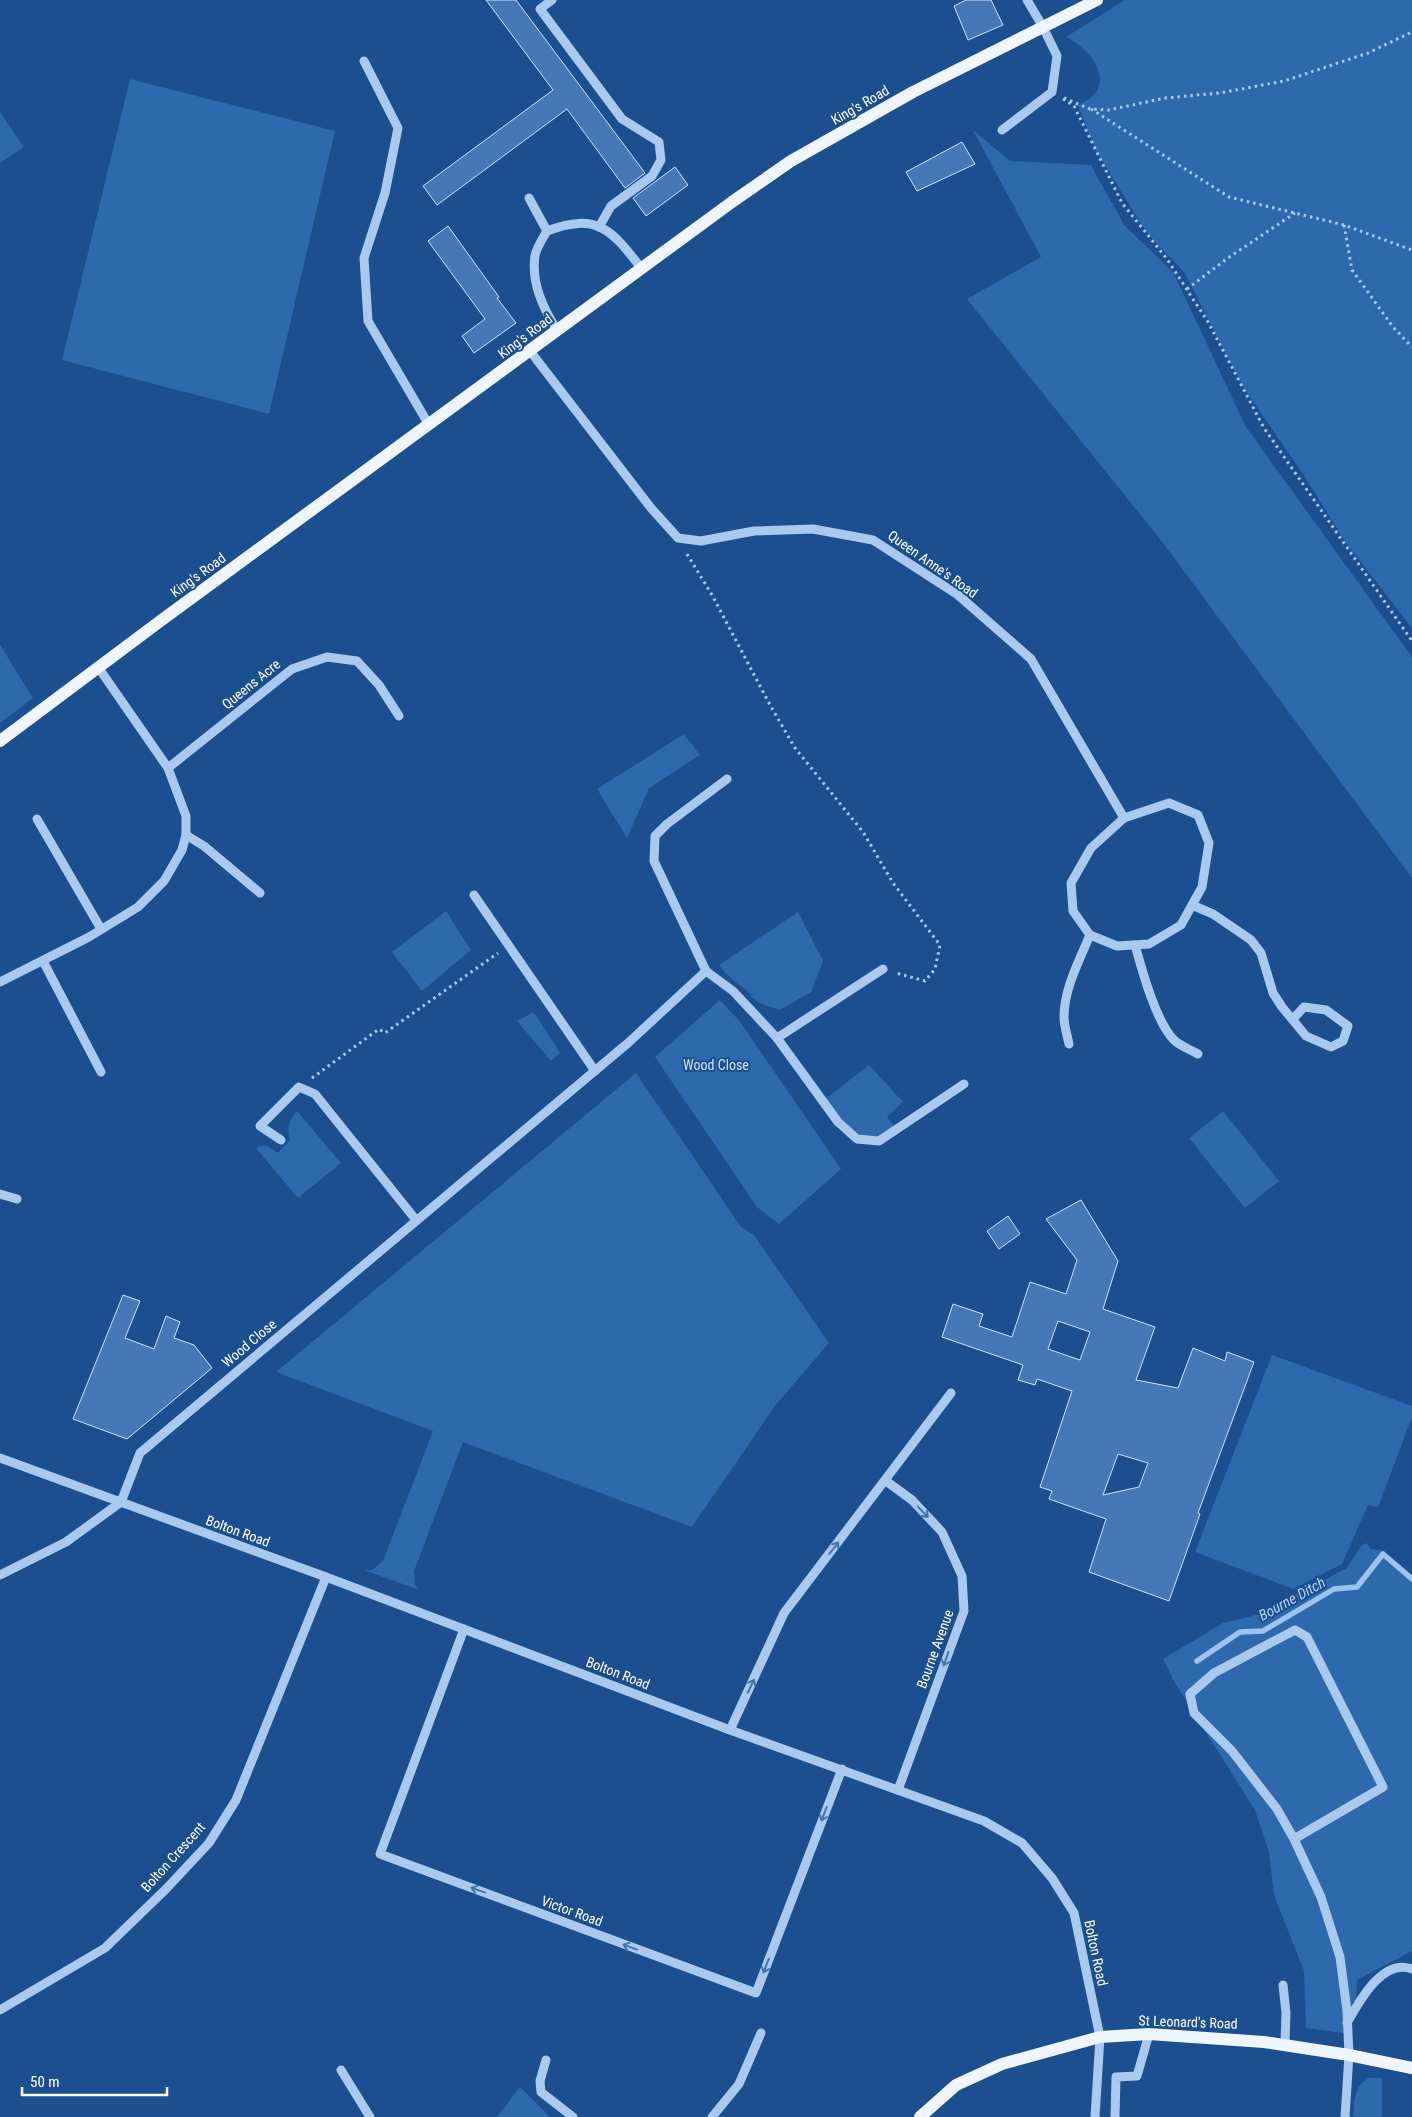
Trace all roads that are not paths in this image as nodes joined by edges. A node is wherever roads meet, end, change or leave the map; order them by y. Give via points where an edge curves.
1 (552, 0) edge
2 (1027, 0) edge
3 (1097, 0) edge
4 (1043, 27) junction
5 (364, 61) dead end
6 (1002, 130) dead end
7 (529, 198) dead end
8 (599, 227) junction
9 (547, 231) junction
10 (642, 268) junction
11 (557, 330) junction
12 (530, 351) junction
13 (429, 425) junction
14 (98, 667) junction
15 (399, 716) dead end
16 (0, 741) edge
17 (168, 768) junction
18 (726, 779) dead end
19 (1124, 818) junction
20 (37, 819) dead end
21 (186, 835) junction
22 (260, 893) dead end
23 (474, 895) dead end
24 (1192, 905) junction
25 (101, 929) junction
26 (1090, 935) junction
27 (1135, 945) junction
28 (43, 961) junction
29 (883, 969) road end
30 (706, 972) junction
31 (0, 982) edge
32 (1293, 1019) junction
33 (777, 1038) junction
34 (1069, 1044) dead end
35 (1198, 1054) dead end
36 (595, 1071) junction
37 (102, 1072) dead end
38 (964, 1084) dead end
39 (281, 1140) dead end
40 (0, 1194) edge
41 (17, 1198) dead end
42 (416, 1220) junction
43 (951, 1393) dead end
44 (0, 1458) edge
45 (886, 1481) junction
46 (121, 1502) junction
47 (0, 1575) edge
48 (326, 1578) junction
49 (464, 1629) junction
50 (730, 1730) junction
51 (842, 1769) junction
52 (898, 1790) junction
53 (1294, 1839) junction
54 (1412, 1969) edge
55 (1283, 1985) dead end
56 (0, 2010) edge
57 (1346, 2025) junction
58 (761, 2033) dead end
59 (1149, 2034) junction
60 (1100, 2037) junction
61 (1285, 2044) junction
62 (1348, 2054) junction
63 (546, 2060) dead end
64 (1412, 2068) edge
65 (341, 2070) dead end
66 (370, 2117) edge
67 (573, 2117) edge
68 (712, 2117) edge
69 (920, 2117) edge
70 (1095, 2117) edge
71 (1115, 2117) edge
72 (1345, 2117) edge

1 - 8 street via 540,8 551,24 622,119 658,142 661,160 652,176 611,206
2 - 4 street
3 - 4 main road, King's Road
4 - 6 street via 1057,56 1052,92
4 - 10 main road, King's Road via 913,92 792,161
5 - 13 street via 398,128 385,193 364,258 368,321
7 - 9 street
8 - 9 street via 590,223 568,223
8 - 10 street via 610,232
9 - 11 street via 535,254 535,277 538,296
10 - 11 main road, King's Road
11 - 12 main road, King's Road
12 - 13 main road, King's Road
12 - 19 street, Queen Anne's Road via 651,508 678,538 701,541 754,531 813,528 874,540 958,595 1031,660
13 - 14 main road, King's Road
14 - 16 main road, King's Road
14 - 17 street
15 - 17 street, Queens Acre via 379,685 357,661 327,657 292,669
17 - 21 street via 186,816
18 - 30 street via 655,836 654,861
19 - 24 street via 1169,803 1198,815 1209,843 1202,887
19 - 26 street via 1091,848 1071,883 1073,911
20 - 25 street
21 - 22 street
21 - 25 street via 182,850 164,881 138,907
23 - 36 street
24 - 27 street via 1181,925 1149,944
24 - 32 street via 1213,914 1252,940 1261,953 1273,993
25 - 28 street
26 - 27 street via 1117,946
26 - 34 street via 1064,1004
27 - 35 street via 1145,982 1162,1020 1174,1040
28 - 31 street
28 - 37 street
29 - 33 street
30 - 33 street via 733,991
30 - 36 street, Wood Close
32 - 32 street via 1306,1036 1331,1047 1343,1041 1348,1026 1326,1010 1304,1007
33 - 38 street via 838,1122 858,1139 879,1141
36 - 42 street, Wood Close
39 - 42 street via 260,1126 299,1087 315,1094
40 - 41 street
42 - 46 street, Wood Close via 140,1453
43 - 45 street
44 - 46 street, Bolton Road
50 -> 45 street via 784,1613
45 -> 52 street, Bourne Avenue via 912,1500 942,1532 962,1576 964,1611
46 - 47 street via 66,1542
46 - 48 street, Bolton Road
48 - 49 street, Bolton Road
48 - 56 street, Bolton Crescent via 236,1800 209,1843 105,1948
49 - 50 street, Bolton Road
51 -> 49 street, Victor Road via 756,1993 398,1861 380,1854
50 - 51 street, Bolton Road
51 - 52 street, Bolton Road
52 - 60 street, Bolton Road via 984,1821 1022,1843 1052,1878 1074,1913
53 - 53 street via 1277,1809 1232,1750 1194,1713 1190,1694 1214,1673 1295,1630 1307,1638 1383,1787
53 - 57 street via 1321,1897 1340,1957
54 - 57 street via 1406,1967 1383,1973 1361,1999
55 - 61 street
57 - 62 street
58 - 68 street via 739,2084
59 - 60 main road, St Leonard's Road
59 - 61 main road, St Leonard's Road
59 - 71 street via 1137,2076 1116,2077
60 - 69 main road, St Leonard's Road via 1002,2064 956,2085
60 - 70 street, Bolton Road
61 - 62 main road, St Leonard's Road
62 - 64 main road, St Leonard's Road
62 - 72 street
63 - 67 street via 540,2080 541,2092
65 - 66 street

